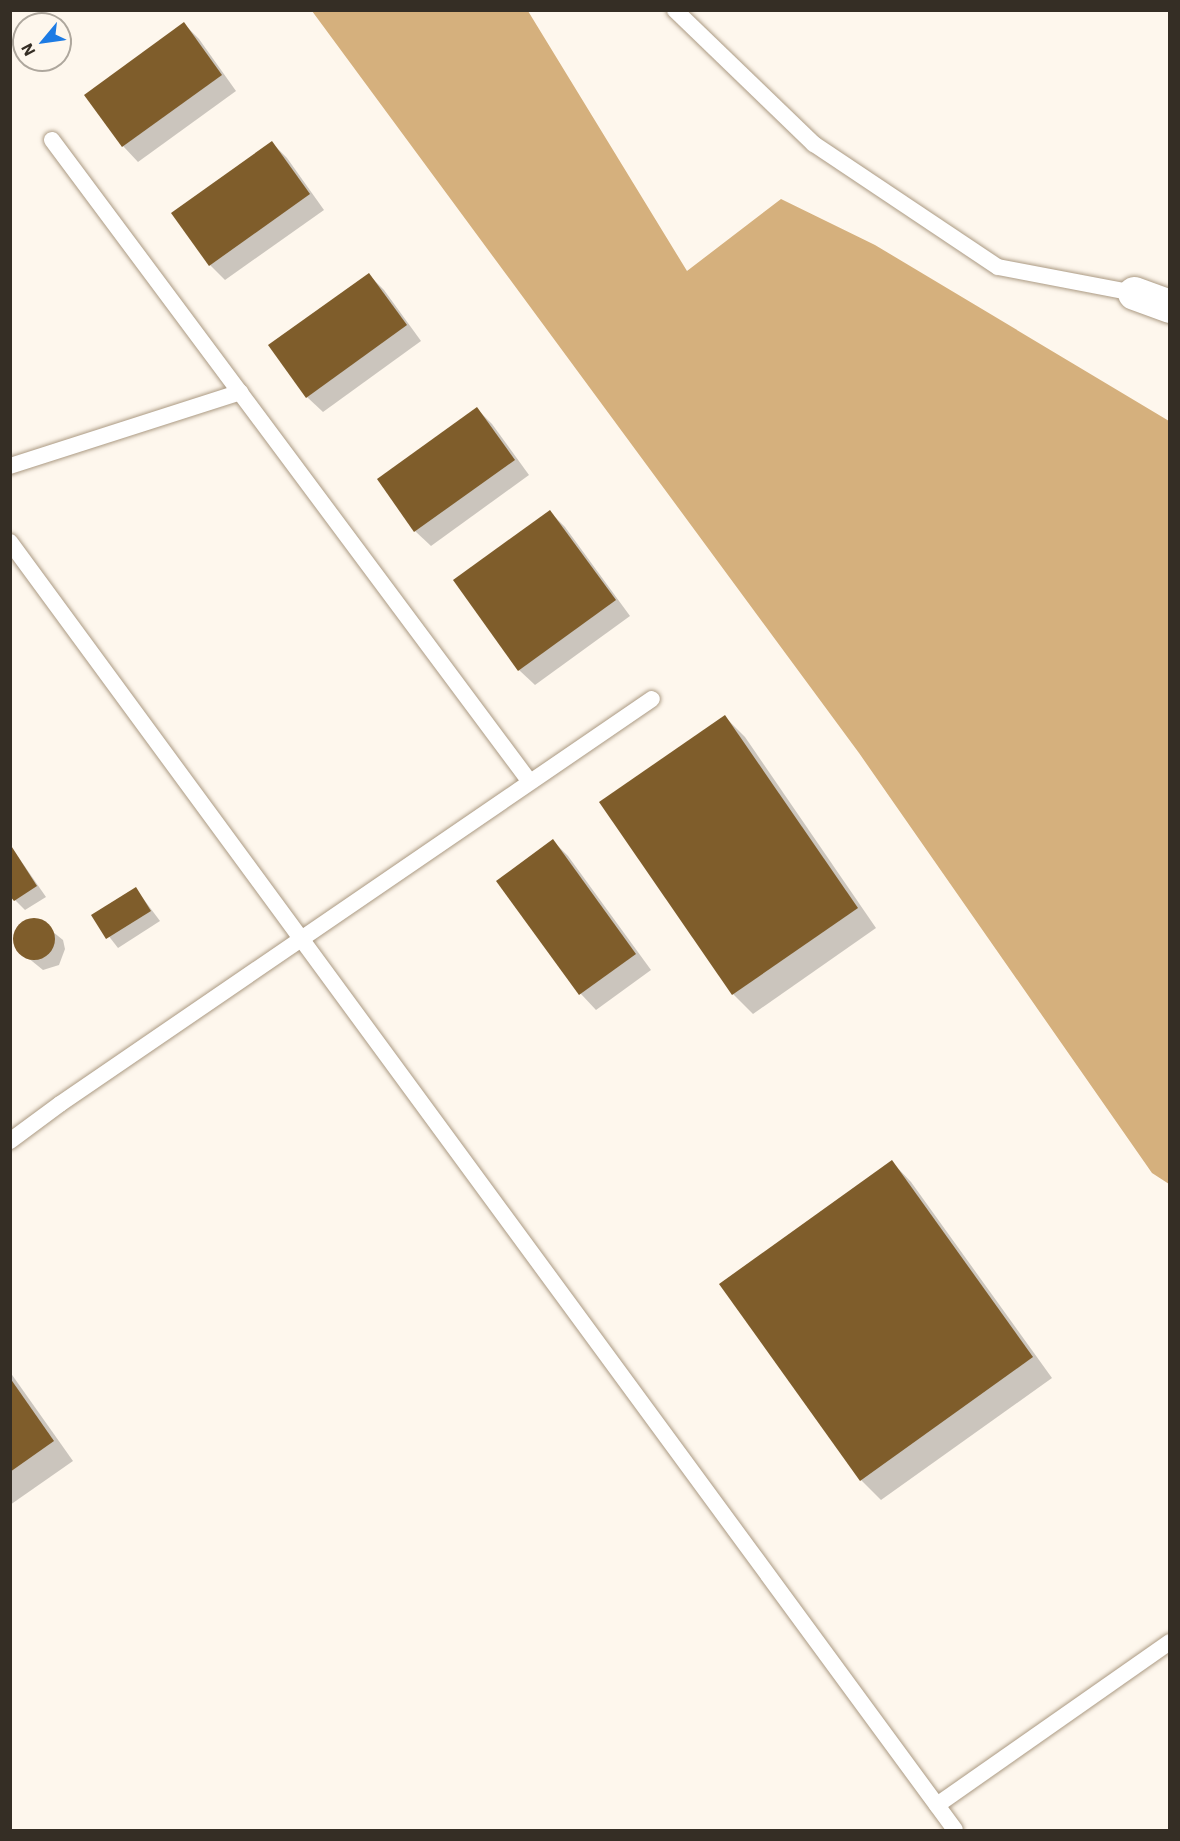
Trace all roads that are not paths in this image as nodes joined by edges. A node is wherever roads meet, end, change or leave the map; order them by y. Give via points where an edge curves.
1 (675, 10) edge
2 (52, 140) dead end
3 (1134, 292) junction
4 (1170, 293) edge
5 (1170, 306) edge
6 (240, 392) junction
7 (10, 466) edge
8 (10, 542) edge
9 (652, 699) dead end
10 (531, 782) junction
11 (302, 939) junction
12 (10, 1141) edge
13 (1170, 1642) edge
14 (937, 1805) junction
15 (955, 1830) edge

1 - 3 lane via 814,144 998,267
2 - 6 lane
3 - 4 street
3 - 5 street
6 - 7 lane
6 - 10 lane
8 - 11 lane
9 - 10 lane
10 - 11 lane
11 - 12 lane
11 - 14 lane
13 - 14 lane
14 - 15 lane

